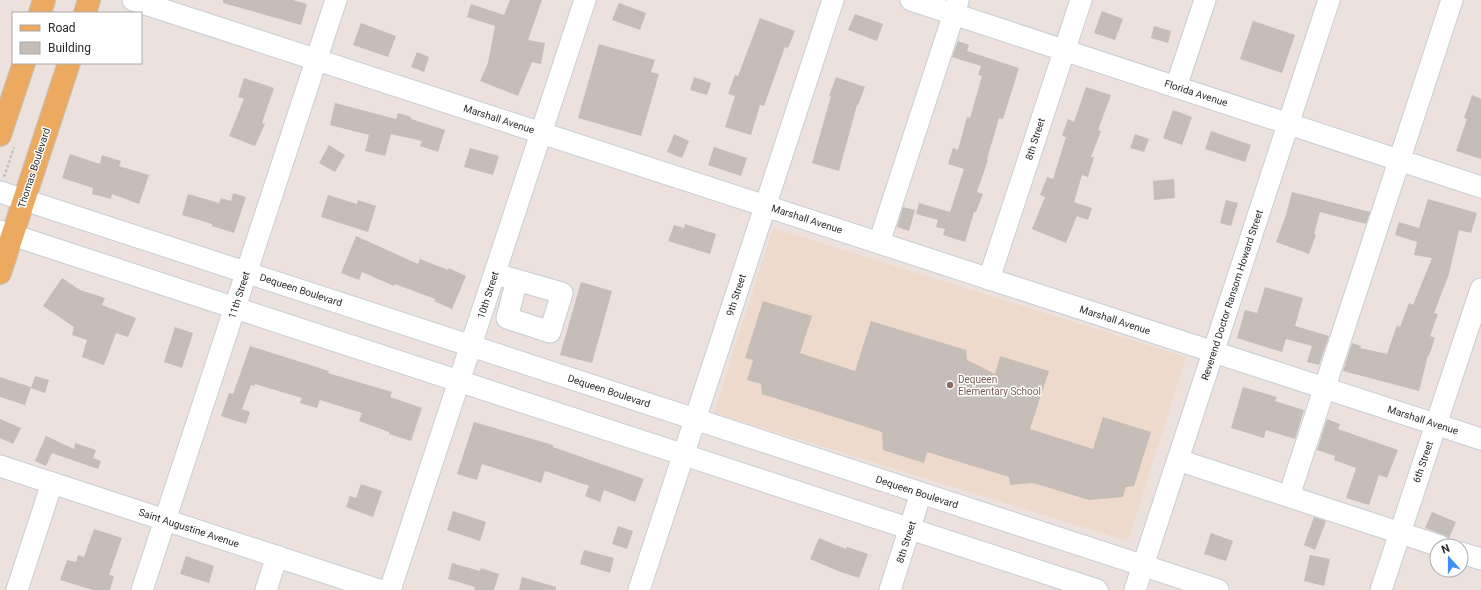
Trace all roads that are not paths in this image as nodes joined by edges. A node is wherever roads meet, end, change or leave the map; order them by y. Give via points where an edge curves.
1 (44, 0) edge
2 (89, 0) edge
3 (133, 0) edge
4 (336, 0) edge
5 (585, 0) edge
6 (833, 0) edge
7 (911, 0) edge
8 (1081, 0) edge
9 (1205, 0) edge
10 (1329, 0) edge
11 (1452, 0) edge
12 (956, 7) edge
13 (40, 12) edge
14 (85, 12) edge
15 (1064, 50) junction
16 (317, 60) junction
17 (24, 64) edge
18 (69, 64) edge
19 (1176, 87) junction
20 (1288, 124) junction
21 (541, 133) junction
22 (0, 135) edge
23 (1400, 160) junction
24 (1481, 187) edge
25 (0, 192) edge
26 (24, 200) junction
27 (765, 206) junction
28 (6, 233) edge
29 (879, 243) junction
30 (247, 272) junction
31 (0, 273) edge
32 (495, 274) junction
33 (989, 279) junction
34 (517, 280) dead end
35 (1481, 289) edge
36 (235, 308) junction
37 (471, 346) junction
38 (1214, 352) junction
39 (459, 381) junction
40 (1325, 388) junction
41 (696, 419) junction
42 (1436, 424) junction
43 (1481, 439) edge
44 (684, 455) junction
45 (1178, 460) junction
46 (0, 466) edge
47 (52, 483) junction
48 (921, 493) junction
49 (1289, 496) junction
50 (165, 520) junction
51 (910, 529) junction
52 (1399, 532) junction
53 (1429, 542) edge
54 (1469, 555) edge
55 (277, 556) junction
56 (1481, 559) edge
57 (1144, 566) junction
58 (17, 590) edge
59 (142, 590) edge
60 (266, 590) edge
61 (379, 590) edge
62 (390, 590) edge
63 (639, 590) edge
64 (890, 590) edge
65 (1097, 590) edge
66 (1136, 590) edge
67 (1218, 590) edge
68 (1381, 590) edge

1 - 13 main road
2 - 14 main road
3 - 16 street, Marshall Avenue
4 - 16 street, 11th Street
5 - 21 street, 10th Street
6 - 27 street, 9th Street
7 - 12 street, Florida Avenue
8 - 15 street, 8th Street
9 - 19 street
10 - 20 street, Reverend Doctor Ransom Howard Street
11 - 23 street
12 - 15 street, Florida Avenue
12 - 29 street
15 - 19 street, Florida Avenue
15 - 33 street, 8th Street
16 - 21 street, Marshall Avenue
16 - 30 street, 11th Street
17 - 22 main road
18 - 26 main road, Thomas Boulevard
19 - 20 street, Florida Avenue
20 - 23 street, Florida Avenue
20 - 38 street, Reverend Doctor Ransom Howard Street
21 - 27 street, Marshall Avenue
21 - 32 street, 10th Street
23 - 24 street, Florida Avenue
23 - 40 street
25 - 26 street, Dequeen Boulevard
26 - 28 main road, Thomas Boulevard
26 - 30 street, Dequeen Boulevard
27 - 29 street, Marshall Avenue
27 - 41 street, 9th Street
28 - 31 main road, Thomas Boulevard
28 - 36 street
29 - 33 street, Marshall Avenue
30 - 36 street, 11th Street
30 - 37 street, Dequeen Boulevard
32 - 34 street
32 - 37 street, 10th Street
33 - 38 street, Marshall Avenue
35 - 42 street, 6th Street
36 - 39 street
36 - 50 street, 11th Street
37 - 39 street, 10th Street
37 - 41 street, Dequeen Boulevard
38 - 40 street, Marshall Avenue
38 - 45 street, Reverend Doctor Ransom Howard Street
39 - 44 street
39 - 62 street, 10th Street
40 - 42 street, Marshall Avenue
40 - 49 street
41 - 44 street, 9th Street
41 - 48 street, Dequeen Boulevard
42 - 43 street, Marshall Avenue
42 - 52 street, 6th Street
44 - 51 street
44 - 63 street, 9th Street
45 - 49 street
45 - 57 street, Reverend Doctor Ransom Howard Street
46 - 47 street, Saint Augustine Avenue
47 - 50 street, Saint Augustine Avenue
47 - 58 street
48 - 51 street, 8th Street
48 - 57 street, Dequeen Boulevard
49 - 52 street
50 - 55 street, Saint Augustine Avenue
50 - 59 street, 11th Street
51 - 64 street, 8th Street
51 - 65 street
52 - 53 street
52 - 68 street, 6th Street
54 - 56 street
55 - 60 street
55 - 61 street, Saint Augustine Avenue
57 - 66 street, Reverend Doctor Ransom Howard Street
57 - 67 street, Dequeen Boulevard

